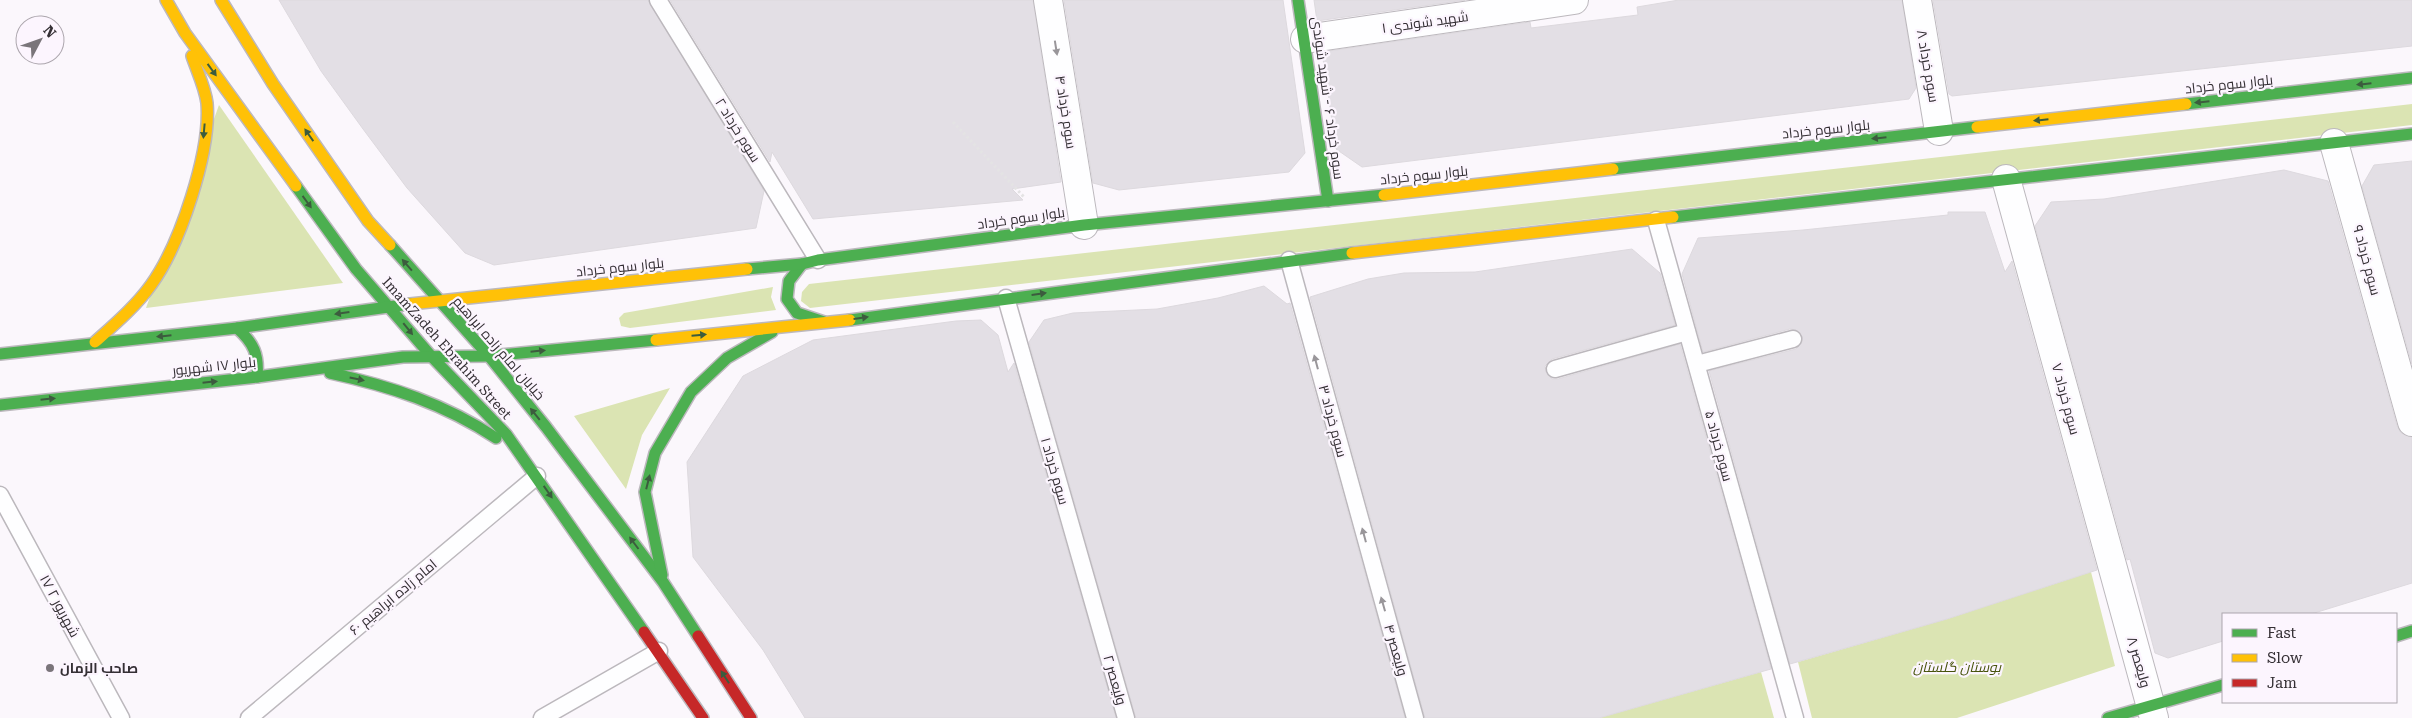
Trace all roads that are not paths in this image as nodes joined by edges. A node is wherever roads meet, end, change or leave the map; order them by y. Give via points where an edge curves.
1 (166, 0) edge
2 (221, 0) edge
3 (658, 0) edge
4 (1048, 0) edge
5 (1298, 0) edge
6 (1574, 0) edge
7 (1917, 0) edge
8 (185, 33) junction
9 (1305, 39) junction
10 (2412, 78) edge
11 (1939, 131) junction
12 (2412, 134) edge
13 (2334, 143) junction
14 (2006, 179) junction
15 (1328, 201) junction
16 (1656, 220) junction
17 (1084, 225) junction
18 (1289, 260) junction
19 (810, 262) junction
20 (1006, 298) junction
21 (439, 301) junction
22 (391, 307) junction
23 (826, 323) junction
24 (237, 328) junction
25 (779, 328) junction
26 (1688, 332) junction
27 (1793, 339) dead end
28 (96, 342) junction
29 (0, 354) edge
30 (489, 356) junction
31 (432, 357) junction
32 (1697, 364) junction
33 (309, 369) junction
34 (1555, 369) dead end
35 (257, 377) junction
36 (0, 405) edge
37 (2412, 422) edge
38 (532, 469) junction
39 (0, 495) edge
40 (663, 582) junction
41 (1377, 582) joint
42 (2126, 620) joint
43 (2412, 631) edge
44 (2397, 636) edge
45 (1104, 643) joint
46 (659, 651) junction
47 (2222, 685) edge
48 (2153, 712) edge
49 (121, 718) edge
50 (249, 718) edge
51 (542, 718) edge
52 (703, 718) edge
53 (751, 718) edge
54 (1126, 718) edge
55 (1415, 718) edge
56 (1795, 718) edge
57 (2108, 718) edge

1 - 8 main road, ImamZadeh Ebrahim Street
21 -> 2 main road, خیابان امام زاده ابراهیم via 368,221 273,84
3 - 19 lane, سوم خرداد ۲
4 -> 17 street, سوم خرداد ۴
5 - 9 main road, سوم خرداد ۶ - شهید شوندی
6 - 9 street, شهید شوندی ۱
7 - 11 street, سوم خرداد ۸
8 -> 22 main road, ImamZadeh Ebrahim Street via 356,269
8 -> 28 main road via 207,103 201,160 181,225 158,275 127,313
9 - 15 main road, سوم خرداد ۶ - شهید شوندی
10 -> 11 main road, بلوار سوم خرداد
11 -> 15 main road, بلوار سوم خرداد
12 - 13 main road
13 - 14 main road
13 - 37 street, سوم خرداد ۹
14 - 16 main road
14 - 42 street, سوم خرداد ۷
15 - 17 main road, بلوار سوم خرداد
16 - 18 main road
16 - 26 lane, سوم خرداد ۵
17 - 19 main road, بلوار سوم خرداد
20 -> 18 main road
41 -> 18 lane, سوم خرداد ۳
19 - 21 main road, بلوار سوم خرداد
19 - 23 main road via 789,281 787,299 797,314
23 -> 20 main road
20 - 45 lane, سوم خرداد ۱
21 - 22 main road, بلوار سوم خرداد
21 - 30 main road, خیابان امام زاده ابراهیم
22 -> 24 main road
22 -> 31 main road, ImamZadeh Ebrahim Street
23 - 25 main road
24 -> 28 main road
24 - 35 main road via 252,340 259,358
30 -> 25 main road
40 -> 25 main road via 645,492 655,453 691,392 727,358
26 - 32 lane, سوم خرداد ۵
26 - 34 lane
27 - 32 lane
28 - 29 main road
30 - 31 main road, بلوار ۱۷ شهریور
40 -> 30 main road, خیابان امام زاده ابراهیم
31 - 33 main road, بلوار ۱۷ شهریور via 403,357
31 - 38 main road, ImamZadeh Ebrahim Street via 506,434
32 - 56 lane, سوم خرداد ۵
33 - 35 main road, بلوار ۱۷ شهریور
33 -> 38 main road via 374,382 456,414 494,436
36 -> 35 main road, بلوار ۱۷ شهریور
38 -> 46 main road, ImamZadeh Ebrahim Street
38 - 50 lane, امام زاده ابراهیم ۶۰
39 - 49 lane, ۱۷ شهریور ۲
53 -> 40 main road, خیابان امام زاده ابراهیم
55 -> 41 lane, ولیعصر ۴
42 - 48 street, ولیعصر ۸
43 - 44 main road
45 - 54 lane, ولیعصر ۲
46 - 51 lane
46 - 52 main road, ImamZadeh Ebrahim Street
47 - 48 main road
48 - 57 main road

